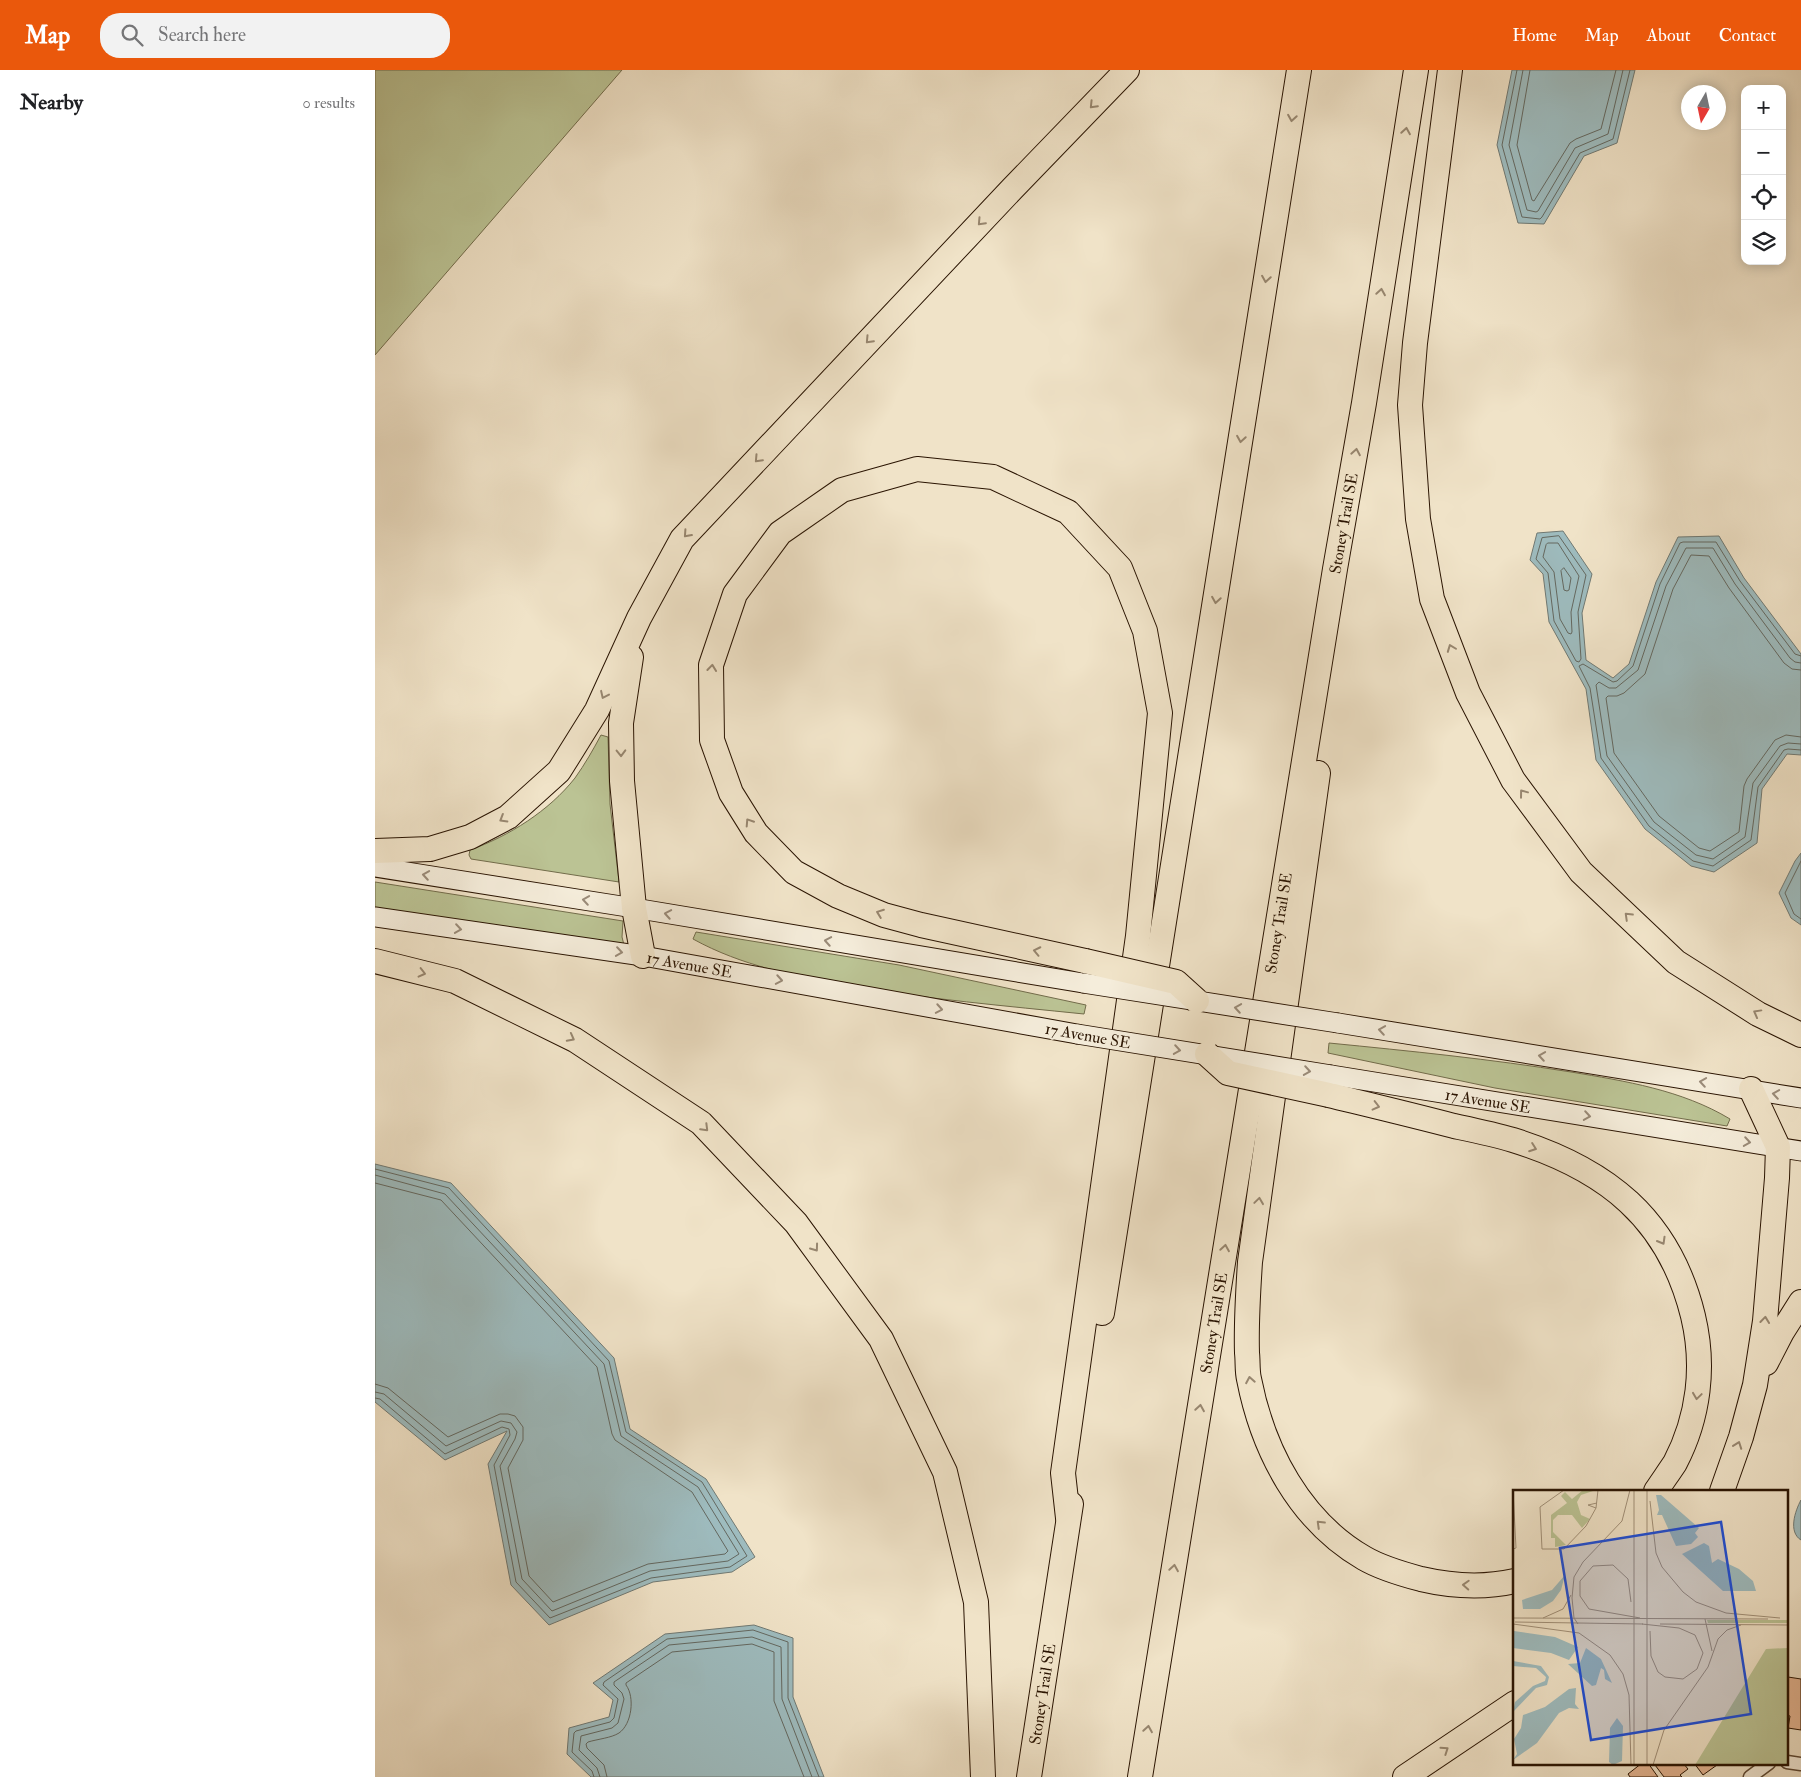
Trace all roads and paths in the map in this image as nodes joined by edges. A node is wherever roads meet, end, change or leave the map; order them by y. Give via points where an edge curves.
1 (1127, 70) edge
2 (1299, 70) edge
3 (1415, 70) edge
4 (1450, 70) edge
5 (1335, 569) junction
6 (639, 618) junction
7 (375, 851) edge
8 (375, 867) edge
9 (634, 908) junction
10 (375, 917) edge
11 (643, 956) junction
12 (375, 961) edge
13 (1084, 972) junction
14 (1197, 1002) joint
15 (1801, 1035) edge
16 (1207, 1054) joint
17 (1330, 1085) junction
18 (1751, 1090) junction
19 (1801, 1098) edge
20 (1777, 1147) junction
21 (1801, 1151) edge
22 (1801, 1302) edge
23 (1755, 1385) junction
24 (1656, 1490) edge
25 (1722, 1490) edge
26 (1069, 1518) junction
27 (1513, 1581) edge
28 (1513, 1704) edge
29 (1768, 1764) edge
30 (983, 1777) edge
31 (1029, 1777) edge
32 (1140, 1777) edge
33 (1405, 1777) edge
34 (1750, 1777) edge

1 -> 6 highway via 682,539
2 -> 26 highway, Stoney Trail SE
5 -> 3 highway, Stoney Trail SE
15 -> 4 highway via 1758,1014 1675,962 1581,872 1513,780 1468,693 1433,599 1418,519 1411,405 1415,343
27 -> 5 highway via 1470,1586 1434,1582 1399,1573 1365,1559 1335,1538 1308,1512 1286,1481 1263,1430 1248,1378 1250,1262 1342,597
32 -> 5 highway, Stoney Trail SE
6 -> 7 highway via 597,710 559,771 508,817 470,837 430,849
6 -> 9 highway via 621,723 622,781
9 -> 8 main road
9 - 11 highway
13 -> 9 main road
10 -> 11 main road, 17 Avenue SE
11 -> 16 main road, 17 Avenue SE, bridge via 1077,1034
12 -> 30 highway via 455,981 575,1040 701,1123 796,1223 881,1339 945,1472 976,1602
13 - 14 highway, bridge via 1176,982
13 -> 26 highway via 884,915 838,896 794,872 756,833 731,794 712,740 711,665 735,594 780,533 841,490 917,469 993,477 1068,512 1120,568 1145,631 1160,713 1138,936 1063,1473
18 -> 14 main road, bridge
16 -> 17 highway, bridge via 1228,1073
17 -> 20 main road, 17 Avenue SE
17 -> 24 highway via 1552,1154 1607,1184 1634,1206 1656,1232 1674,1262 1687,1295 1699,1362 1698,1396 1689,1431 1674,1464
19 -> 18 main road
18 - 20 highway
20 - 21 main road, 17 Avenue SE
23 -> 20 highway via 1765,1321
22 - 23 highway
25 -> 23 highway
26 - 31 highway, Stoney Trail SE
33 -> 28 highway
29 - 34 street

